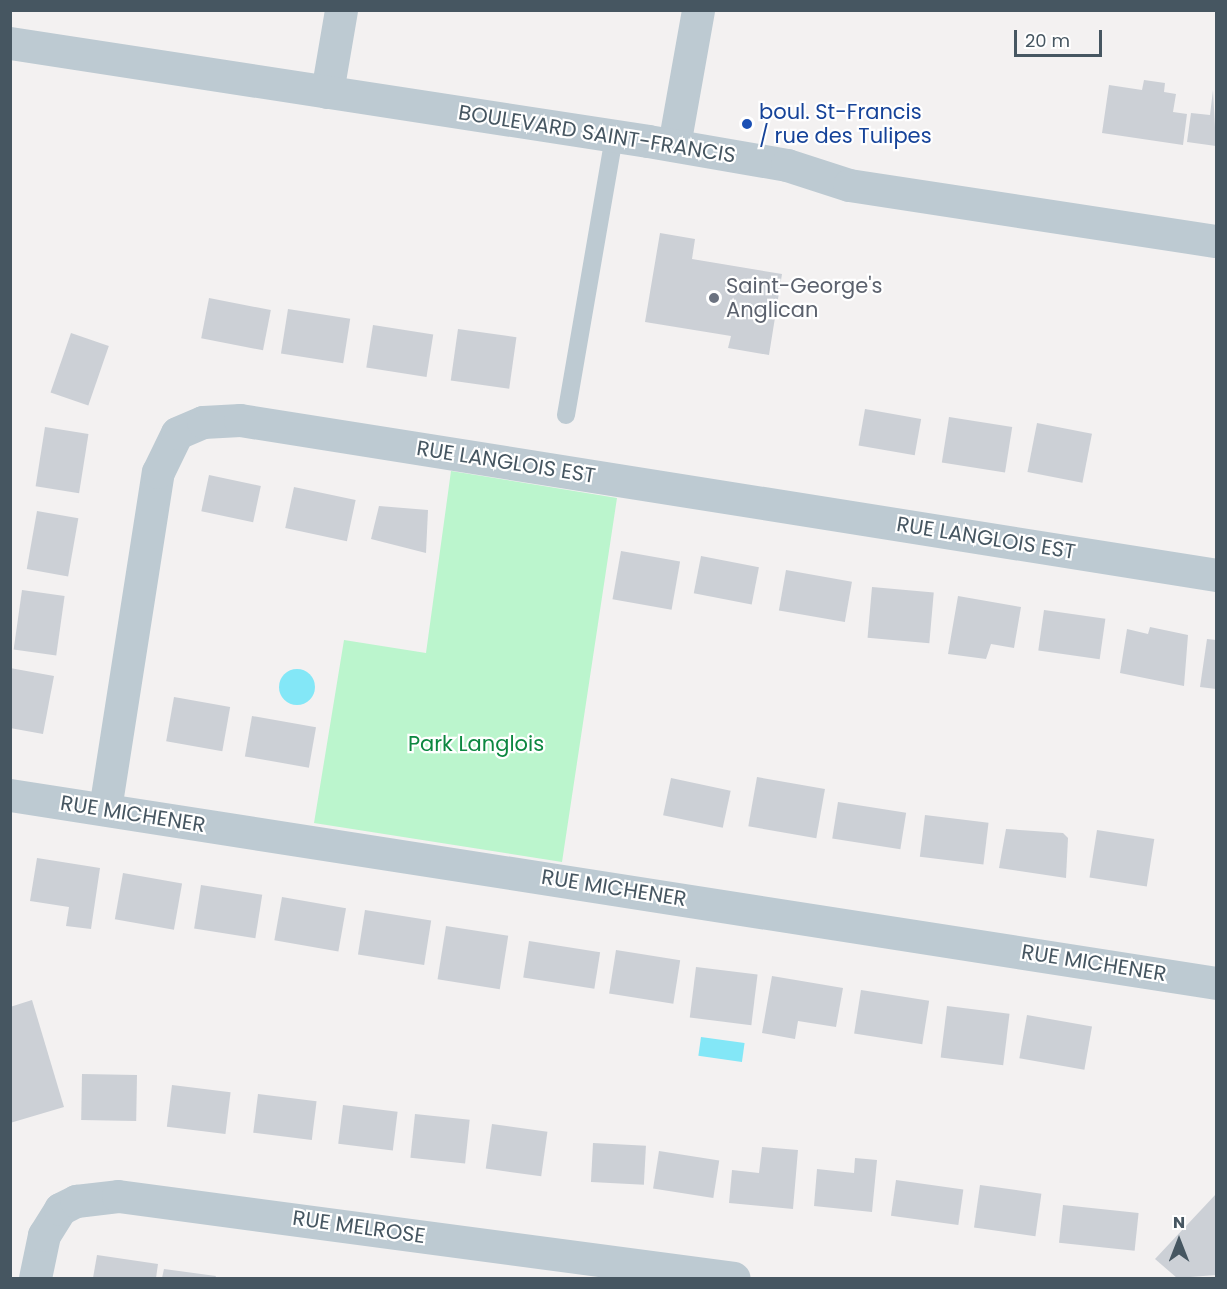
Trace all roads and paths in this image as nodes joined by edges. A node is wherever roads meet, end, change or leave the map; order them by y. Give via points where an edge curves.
1 (341, 10) edge
2 (698, 10) edge
3 (10, 43) edge
4 (327, 92) junction
5 (614, 136) junction
6 (674, 145) junction
7 (1216, 241) edge
8 (566, 415) dead end
9 (1216, 575) edge
10 (10, 795) edge
11 (105, 809) junction
12 (1216, 982) edge
13 (35, 1278) edge
14 (734, 1278) edge

1 - 4 street
2 - 6 street
3 - 4 street, BOULEVARD SAINT-FRANCIS
4 - 5 street, BOULEVARD SAINT-FRANCIS
5 - 6 street, BOULEVARD SAINT-FRANCIS
5 - 8 lane
6 - 7 street, BOULEVARD SAINT-FRANCIS via 787,165 849,185
9 - 11 street, RUE LANGLOIS EST via 240,420 203,422 177,433 158,472
10 - 11 street, RUE MICHENER
11 - 12 street, RUE MICHENER
13 - 14 street, RUE MELROSE via 44,1235 60,1209 76,1201 118,1196

